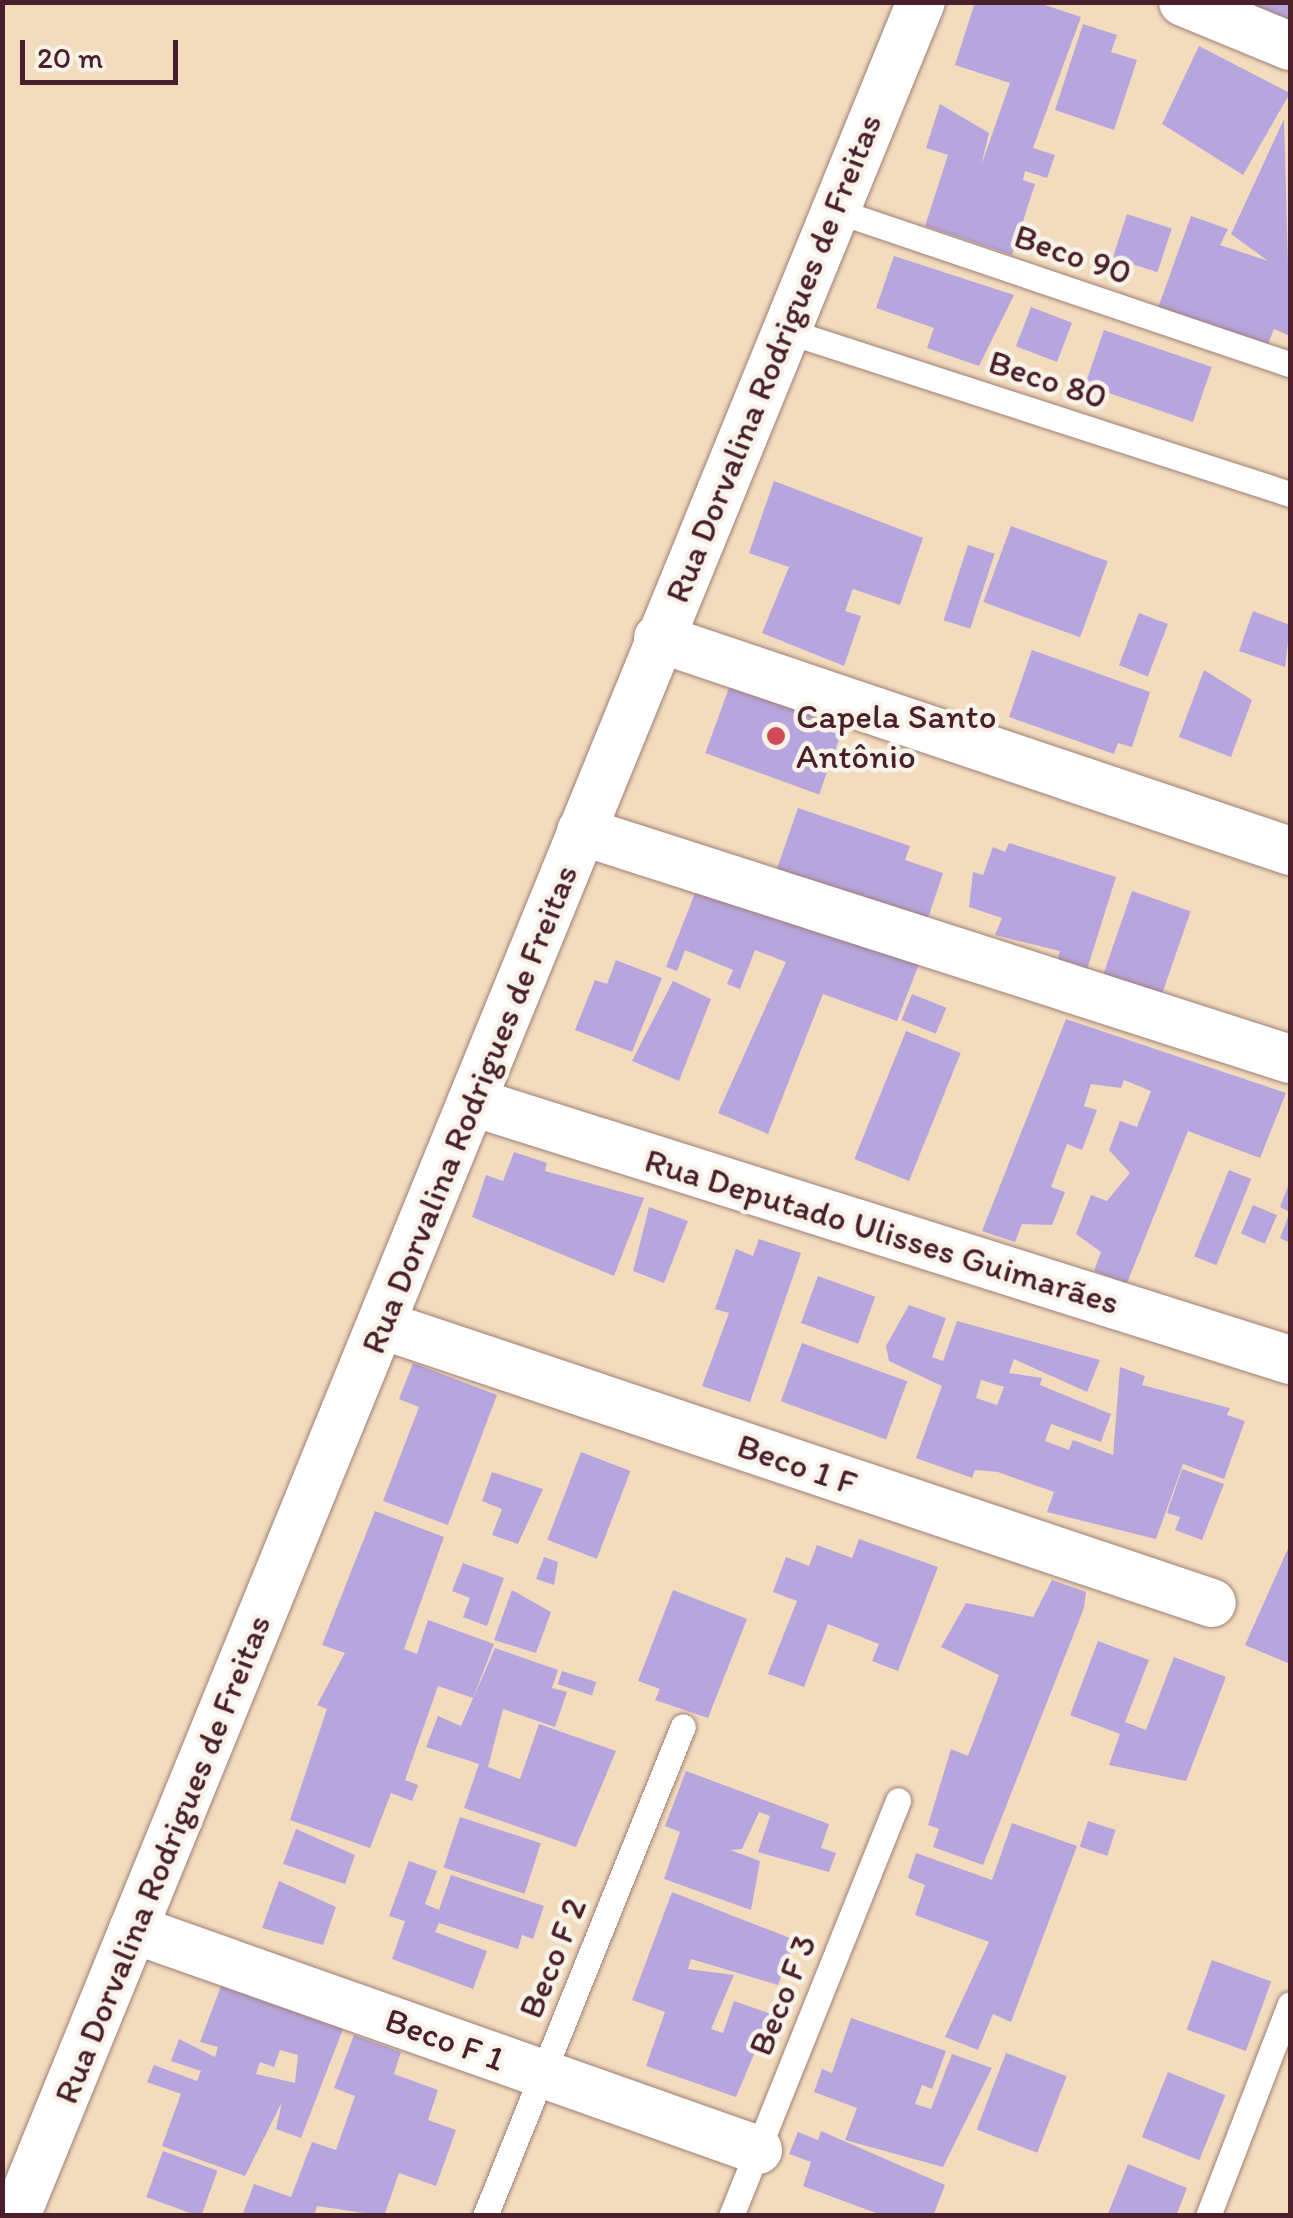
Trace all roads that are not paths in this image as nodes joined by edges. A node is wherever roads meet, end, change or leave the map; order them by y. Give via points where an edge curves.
1 (921, 2) edge
2 (1208, 7) edge
3 (1290, 46) edge
4 (834, 210) junction
5 (784, 330) junction
6 (1290, 364) edge
7 (1290, 494) edge
8 (658, 638) junction
9 (581, 831) junction
10 (1290, 851) edge
11 (1290, 1059) edge
12 (473, 1102) junction
13 (382, 1325) junction
14 (1290, 1360) edge
15 (1212, 1603) dead end
16 (683, 1726) dead end
17 (898, 1800) dead end
18 (132, 1929) junction
19 (1290, 2004) edge
20 (542, 2074) junction
21 (758, 2150) junction
22 (16, 2216) edge
23 (484, 2216) edge
24 (731, 2216) edge
25 (1208, 2216) edge

1 - 4 street, Rua Dorvalina Rodrigues de Freitas
2 - 3 street
4 - 5 street, Rua Dorvalina Rodrigues de Freitas
4 - 6 lane, Beco 90
5 - 7 lane, Beco 80
5 - 8 street, Rua Dorvalina Rodrigues de Freitas
8 - 9 street, Rua Dorvalina Rodrigues de Freitas
8 - 10 street
9 - 11 street
9 - 12 street, Rua Dorvalina Rodrigues de Freitas
12 - 13 street, Rua Dorvalina Rodrigues de Freitas
12 - 14 street, Rua Deputado Ulisses Guimarães
13 - 15 street, Beco 1 F
13 - 18 street, Rua Dorvalina Rodrigues de Freitas
16 - 20 lane, Beco F 2
17 - 21 lane, Beco F 3
18 - 20 street, Beco F 1
18 - 22 street, Rua Dorvalina Rodrigues de Freitas
19 - 25 lane
20 - 21 street, Beco F 1
20 - 23 lane, Beco F 2
21 - 24 lane, Beco F 3

